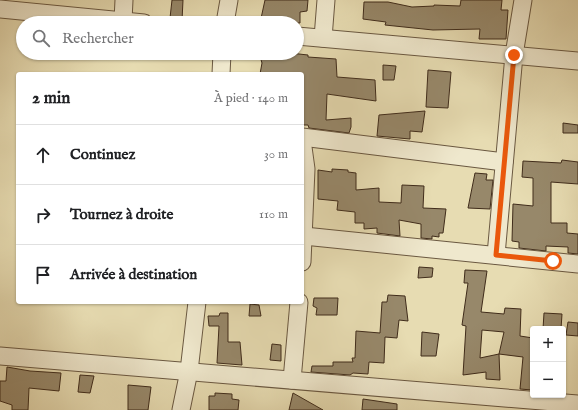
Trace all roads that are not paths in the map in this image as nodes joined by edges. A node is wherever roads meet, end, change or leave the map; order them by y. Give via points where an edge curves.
1 (124, 0) edge
2 (229, 0) edge
3 (326, 0) edge
4 (523, 0) edge
5 (0, 9) edge
6 (71, 16) edge
7 (122, 16) edge
8 (226, 16) edge
9 (304, 37) edge
10 (323, 38) junction
11 (514, 55) junction
12 (222, 60) edge
13 (578, 61) edge
14 (221, 72) edge
15 (304, 136) edge
16 (304, 154) edge
17 (504, 162) junction
18 (304, 236) joint
19 (496, 255) junction
20 (578, 264) edge
21 (197, 304) edge
22 (299, 304) edge
23 (0, 356) edge
24 (189, 371) junction
25 (292, 380) junction
26 (578, 404) edge
27 (182, 410) edge

1 - 7 street
2 - 8 street
3 - 10 street
4 - 11 street
5 - 6 street
9 - 10 street
10 - 11 street
11 - 13 street
11 - 17 street
12 - 14 street
15 - 17 street
16 - 18 street
17 - 19 street
18 - 19 street
19 - 20 street
21 - 24 street
22 - 25 street
23 - 24 street
24 - 25 street
24 - 27 street
25 - 26 street

